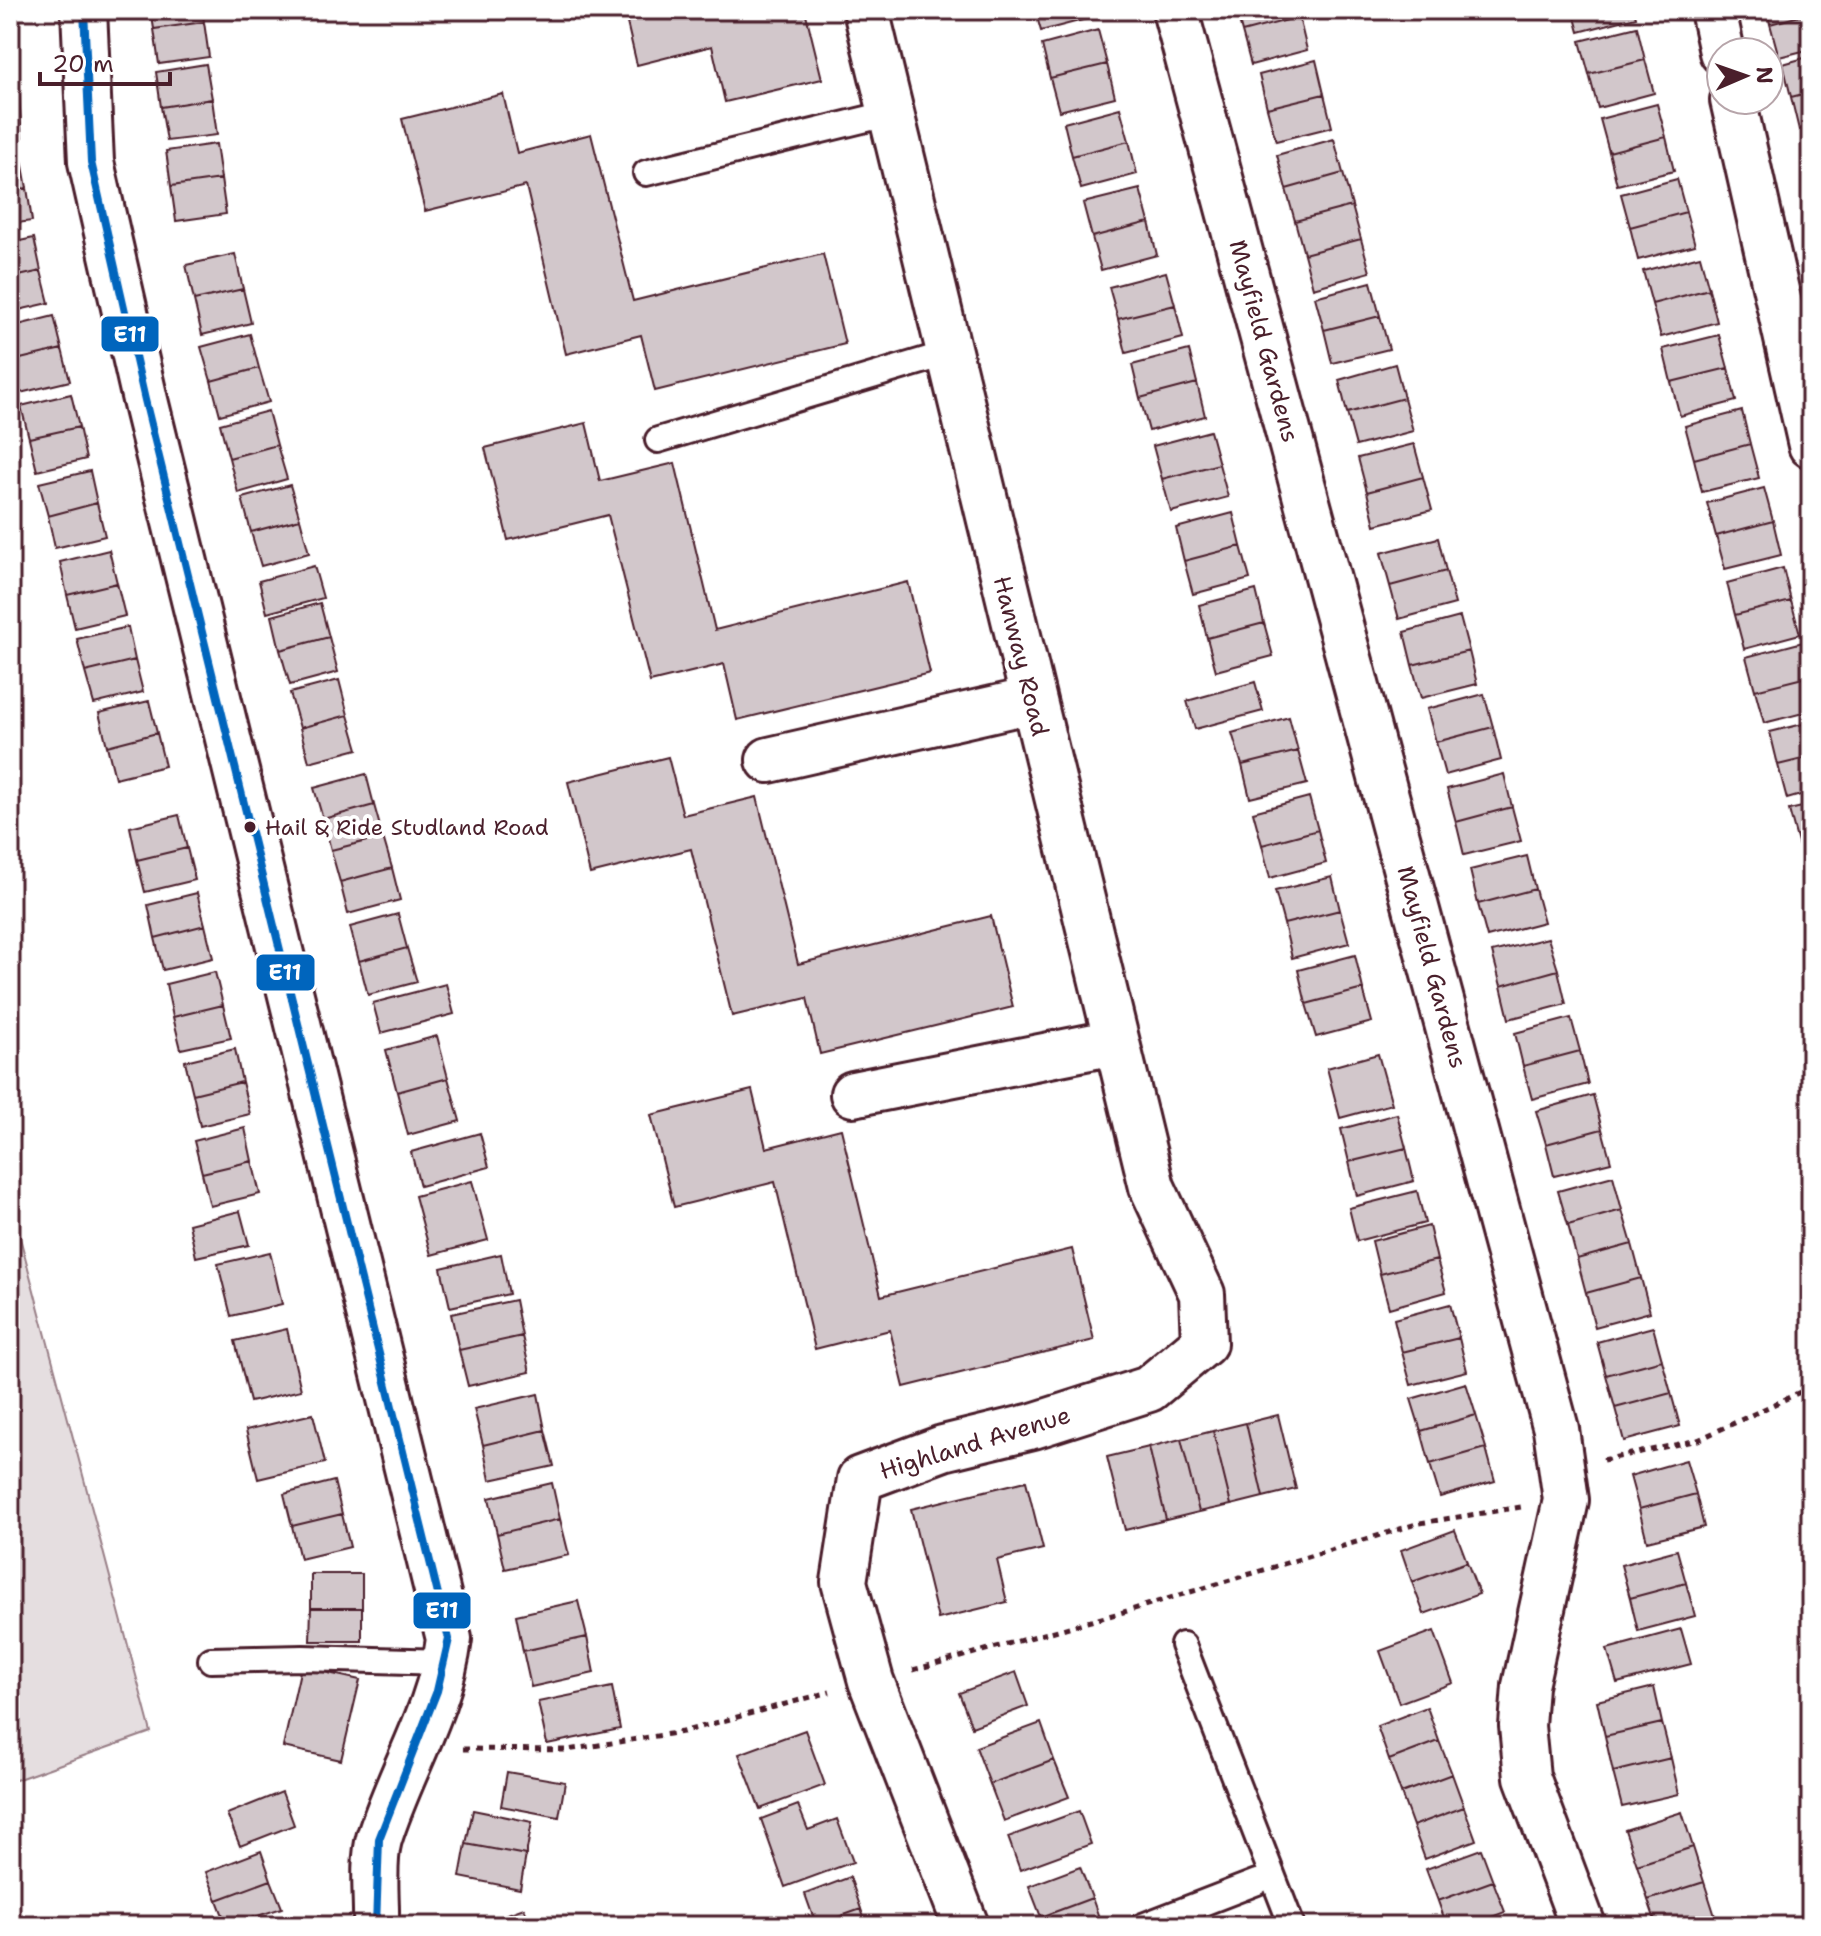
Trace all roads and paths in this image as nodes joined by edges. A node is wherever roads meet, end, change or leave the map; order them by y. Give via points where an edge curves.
1 (84, 10) edge
2 (866, 10) edge
3 (1175, 10) edge
4 (1713, 10) edge
5 (1719, 36) edge
6 (891, 113) junction
7 (1737, 116) edge
8 (646, 173) dead end
9 (949, 353) junction
10 (658, 440) dead end
11 (1811, 445) edge
12 (1032, 700) junction
13 (769, 760) dead end
14 (1115, 1042) junction
15 (853, 1094) dead end
16 (1202, 1294) joint
17 (1811, 1387) edge
18 (1564, 1484) junction
19 (1183, 1645) dead end
20 (211, 1660) dead end
21 (446, 1662) junction
22 (871, 1681) junction
23 (418, 1749) junction
24 (1257, 1882) dead end
25 (376, 1926) edge
26 (966, 1926) edge
27 (1143, 1926) edge
28 (1292, 1926) edge
29 (1583, 1926) edge

1 - 21 street via 91,162 449,1639
2 - 6 street, Hanway Road
3 - 18 street, Mayfield Gardens via 1552,1414
4 - 5 street
6 - 8 lane
6 - 9 street, Hanway Road
7 - 11 street
9 - 10 lane
9 - 12 street, Hanway Road
12 - 13 street
12 - 14 street, Hanway Road
14 - 15 street
14 - 16 street, Hanway Road via 1152,1187
16 - 22 street, Highland Avenue via 1204,1343 1149,1389 943,1448 860,1479 844,1582
17 - 18 path via 1698,1440
18 - 22 path
18 - 29 street, Mayfield Gardens via 1522,1726 1527,1777
19 - 28 lane
20 - 21 lane
21 - 23 street
22 - 23 path via 682,1732 567,1750
22 - 26 street, Highland Avenue
23 - 25 street via 378,1841
24 - 27 lane

